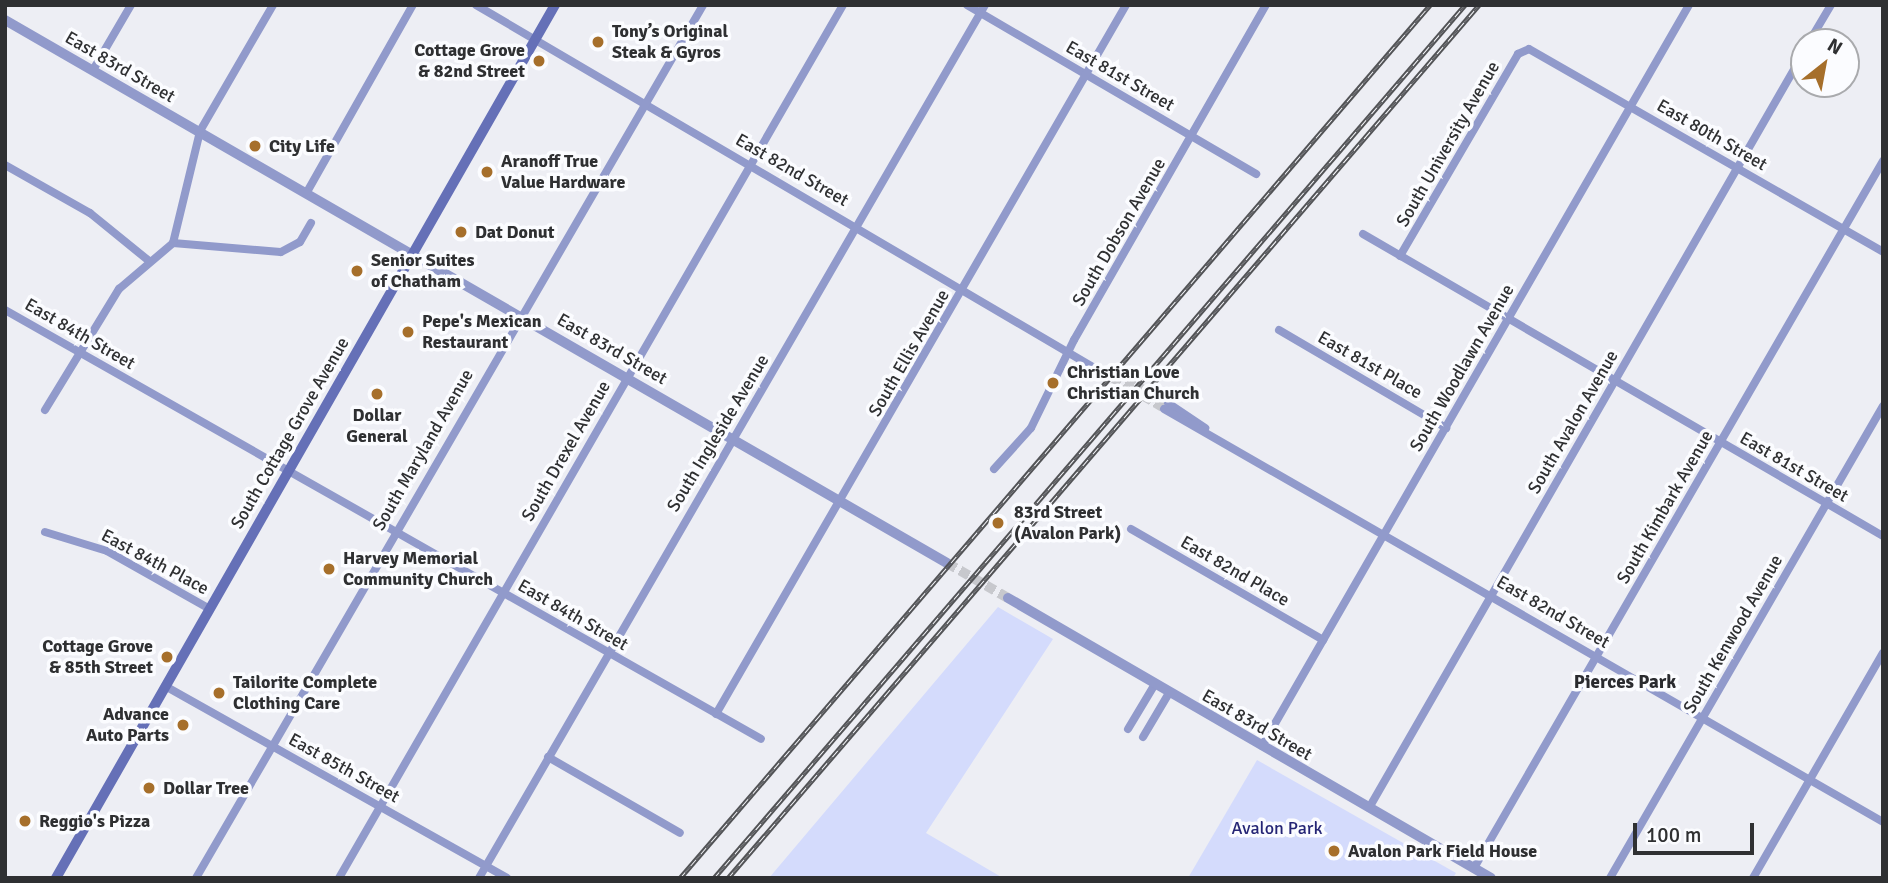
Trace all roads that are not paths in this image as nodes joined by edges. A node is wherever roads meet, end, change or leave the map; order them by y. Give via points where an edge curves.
1 (131, 5) edge
2 (273, 5) edge
3 (413, 5) edge
4 (475, 5) edge
5 (555, 5) edge
6 (703, 5) edge
7 (843, 5) edge
8 (967, 5) edge
9 (1126, 5) edge
10 (1266, 5) edge
11 (1689, 5) edge
12 (1830, 5) edge
13 (982, 9) edge
14 (5, 20) edge
15 (1818, 28) edge
16 (535, 39) junction
17 (1523, 49) joint
18 (93, 70) junction
19 (1087, 75) junction
20 (1790, 75) edge
21 (647, 104) junction
22 (1631, 106) junction
23 (200, 131) junction
24 (1192, 136) junction
25 (1883, 161) edge
26 (751, 164) junction
27 (5, 165) edge
28 (1737, 168) junction
29 (1256, 174) dead end
30 (307, 192) junction
31 (311, 222) dead end
32 (858, 227) junction
33 (1843, 229) junction
34 (1363, 234) dead end
35 (173, 243) junction
36 (1883, 252) edge
37 (413, 253) junction
38 (1400, 256) junction
39 (149, 261) junction
40 (964, 289) junction
41 (5, 310) edge
42 (523, 315) junction
43 (1508, 319) junction
44 (1279, 330) dead end
45 (78, 351) junction
46 (1071, 352) junction
47 (1105, 371) tunnel mouth
48 (629, 377) junction
49 (1615, 381) junction
50 (1166, 406) tunnel mouth
51 (1883, 406) edge
52 (45, 410) dead end
53 (1446, 428) junction
54 (734, 438) junction
55 (1720, 442) junction
56 (994, 469) dead end
57 (288, 471) junction
58 (840, 500) junction
59 (1826, 503) junction
60 (1131, 529) dead end
61 (395, 531) junction
62 (45, 532) dead end
63 (1384, 533) junction
64 (1883, 536) edge
65 (947, 562) tunnel mouth
66 (502, 592) junction
67 (1492, 595) junction
68 (1009, 598) tunnel mouth
69 (210, 609) junction
70 (1323, 640) junction
71 (608, 652) junction
72 (1883, 653) edge
73 (1598, 657) junction
74 (1154, 684) junction
75 (165, 686) junction
76 (1169, 693) junction
77 (716, 714) junction
78 (1703, 718) junction
79 (1128, 729) dead end
80 (1143, 737) dead end
81 (761, 739) dead end
82 (272, 746) junction
83 (1262, 746) junction
84 (548, 757) junction
85 (1810, 780) junction
86 (380, 806) junction
87 (1369, 808) junction
88 (1883, 822) edge
89 (680, 833) dead end
90 (486, 866) junction
91 (1474, 868) junction
92 (56, 878) edge
93 (196, 878) edge
94 (339, 878) edge
95 (479, 878) edge
96 (507, 878) edge
97 (1491, 878) edge
98 (1610, 878) edge
99 (1753, 878) edge

1 - 18 street
2 - 23 street
3 - 30 street
4 - 16 street, East 82nd Street
5 - 16 main road, South Cottage Grove Avenue
6 - 21 street, South Maryland Avenue
7 - 26 street, South Drexel Avenue
8 - 13 street, East 81st Street
9 - 19 street, South Ellis Avenue
10 - 24 street, South Dobson Avenue
11 - 22 street, South Woodlawn Avenue
12 - 15 street
13 - 19 street, East 81st Street
13 - 32 street, South Ingleside Avenue
14 - 18 street, East 83rd Street
16 - 21 street, East 82nd Street
16 - 37 main road, South Cottage Grove Avenue
17 - 22 street, East 80th Street
17 - 38 street, South University Avenue
18 - 23 street, East 83rd Street
19 - 24 street, East 81st Street
19 - 40 street, South Ellis Avenue
20 - 28 street, South Avalon Avenue
21 - 26 street, East 82nd Street
21 - 42 street, South Maryland Avenue
22 - 28 street, East 80th Street
22 - 43 street, South Woodlawn Avenue
23 - 30 street, East 83rd Street
23 - 35 street
24 - 29 street, East 81st Street
24 - 46 street, South Dobson Avenue
25 - 33 street, South Kimbark Avenue
26 - 32 street, East 82nd Street
26 - 48 street, South Drexel Avenue
27 - 39 street via 90,213
28 - 33 street, East 80th Street
28 - 49 street, South Avalon Avenue
30 - 37 street, East 83rd Street
31 - 35 street via 300,242 281,252
32 - 40 street, East 82nd Street
32 - 54 street, South Ingleside Avenue
33 - 36 street, East 80th Street
33 - 55 street, South Kimbark Avenue
34 - 38 street, East 81st Street
35 - 39 street
37 - 42 street, East 83rd Street
37 - 57 main road, South Cottage Grove Avenue
38 - 43 street, East 81st Street
39 - 45 street via 119,289
40 - 46 street, East 82nd Street
40 - 58 street, South Ellis Avenue
41 - 45 street, East 84th Street
42 - 48 street, East 83rd Street
42 - 61 street, South Maryland Avenue
43 - 49 street, East 81st Street
43 - 53 street, South Woodlawn Avenue
44 - 53 street, East 81st Place
45 - 52 street
45 - 57 street, East 84th Street
46 - 47 street, East 82nd Street
46 - 56 street, South Dobson Avenue via 1031,428
48 - 54 street, East 83rd Street
48 - 66 street, South Drexel Avenue
49 - 55 street, East 81st Street
49 - 67 street, South Avalon Avenue
50 - 63 street, East 82nd Street
51 - 59 street, South Kenwood Avenue
53 - 63 street, South Woodlawn Avenue
54 - 58 street, East 83rd Street
54 - 71 street, South Ingleside Avenue
55 - 59 street, East 81st Street
55 - 73 street, South Kimbark Avenue
57 - 61 street, East 84th Street
57 - 69 main road, South Cottage Grove Avenue
58 - 65 street, East 83rd Street
58 - 77 street, South Ellis Avenue
59 - 64 street, East 81st Street
59 - 78 street, South Kenwood Avenue
60 - 70 street, East 82nd Place
61 - 66 street, East 84th Street
61 - 82 street, South Maryland Avenue
62 - 69 street, East 84th Place via 107,551
63 - 67 street, East 82nd Street
63 - 70 street, South Woodlawn Avenue
66 - 71 street, East 84th Street
66 - 86 street, South Drexel Avenue
67 - 73 street, East 82nd Street
67 - 87 street, South Avalon Avenue
68 - 74 street, East 83rd Street
69 - 75 main road, South Cottage Grove Avenue
70 - 83 street, South Woodlawn Avenue
71 - 77 street, East 84th Street
71 - 84 street, South Ingleside Avenue
72 - 85 street
73 - 78 street, East 82nd Street
73 - 91 street, South Kimbark Avenue
74 - 76 street, East 83rd Street
74 - 79 street
75 - 82 street, East 85th Street
75 - 92 main road, South Cottage Grove Avenue
76 - 80 street
76 - 83 street, East 83rd Street
77 - 81 street, East 84th Street
78 - 85 street, East 82nd Street
78 - 98 street, South Kenwood Avenue
82 - 86 street, East 85th Street
82 - 93 street, South Maryland Avenue
83 - 87 street, East 83rd Street
84 - 89 street
84 - 90 street, South Ingleside Avenue
85 - 88 street, East 82nd Street
85 - 99 street
86 - 90 street, East 85th Street
86 - 94 street, South Drexel Avenue
87 - 91 street, East 83rd Street
90 - 95 street, South Ingleside Avenue
90 - 96 street, East 85th Street
91 - 97 street, East 83rd Street

